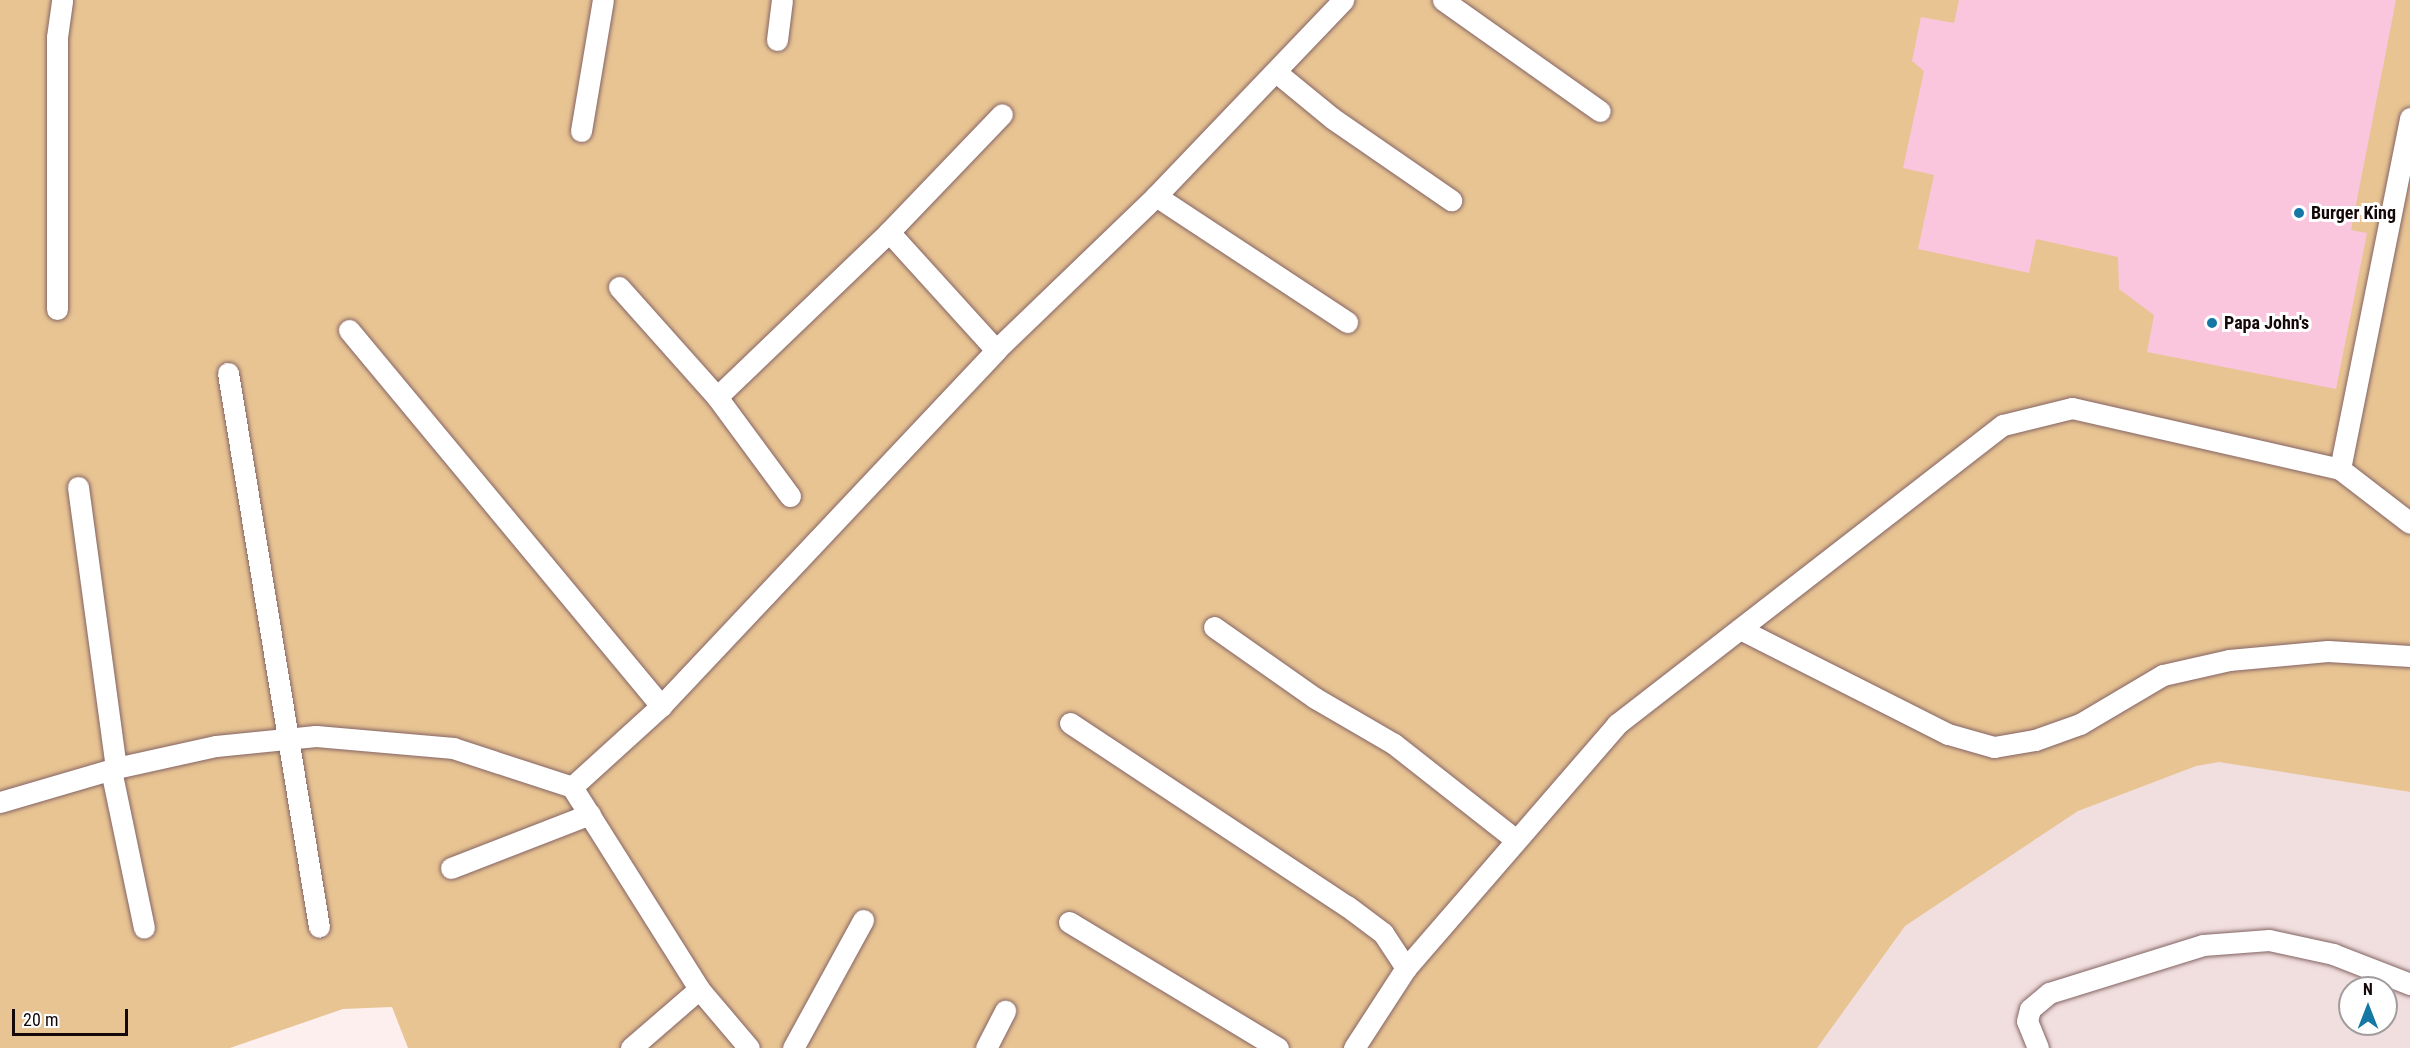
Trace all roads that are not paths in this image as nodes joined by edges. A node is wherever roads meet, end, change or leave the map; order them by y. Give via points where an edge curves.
1 (63, 0) edge
2 (603, 0) edge
3 (782, 0) edge
4 (1343, 0) edge
5 (1443, 0) edge
6 (777, 40) dead end
7 (1276, 72) junction
8 (1600, 111) dead end
9 (1002, 114) dead end
10 (2410, 118) edge
11 (581, 131) dead end
12 (1156, 196) junction
13 (1451, 200) dead end
14 (890, 231) junction
15 (619, 286) dead end
16 (57, 309) dead end
17 (1347, 322) dead end
18 (349, 330) dead end
19 (996, 350) junction
20 (228, 373) dead end
21 (717, 396) junction
22 (2340, 469) junction
23 (78, 487) dead end
24 (790, 496) dead end
25 (2410, 524) edge
26 (1214, 627) dead end
27 (1740, 629) junction
28 (2410, 656) edge
29 (661, 706) junction
30 (1070, 723) dead end
31 (291, 739) junction
32 (114, 769) junction
33 (572, 787) junction
34 (0, 802) edge
35 (590, 814) junction
36 (1516, 840) junction
37 (452, 868) dead end
38 (863, 920) dead end
39 (1069, 922) dead end
40 (319, 927) dead end
41 (144, 928) dead end
42 (1406, 968) junction
43 (2410, 984) edge
44 (699, 989) junction
45 (1005, 1011) dead end
46 (631, 1048) edge
47 (750, 1048) edge
48 (793, 1048) edge
49 (986, 1048) edge
50 (1278, 1048) edge
51 (1354, 1048) edge
52 (2038, 1048) edge

1 - 16 lane via 57,37
2 - 11 lane
3 - 6 lane
4 - 7 lane
5 - 8 lane
7 - 12 lane
7 - 13 lane via 1332,118
9 - 14 lane
10 - 22 lane
12 - 17 lane
12 - 19 lane
14 - 19 lane
14 - 21 lane
15 - 21 lane
18 - 29 lane
19 - 29 lane
20 - 31 lane
21 - 24 lane
22 - 25 lane
22 - 27 lane via 2072,408 2003,425
23 - 32 lane
26 - 36 lane via 1315,698 1394,744
27 - 28 lane via 1948,734 1994,747 2035,740 2080,724 2163,675 2229,660 2328,651
27 - 36 lane via 1617,724
29 - 33 lane
30 - 42 lane via 1383,933
31 - 32 lane via 216,746
31 - 33 lane via 316,736 453,748
31 - 40 lane
32 - 34 lane
32 - 41 lane
33 - 35 lane
35 - 37 lane
35 - 44 lane
36 - 42 lane
38 - 48 lane
39 - 50 lane
42 - 51 lane
43 - 52 lane via 2333,954 2269,940 2203,945 2049,993 2030,1009 2027,1021
44 - 46 lane
44 - 47 lane
45 - 49 lane

